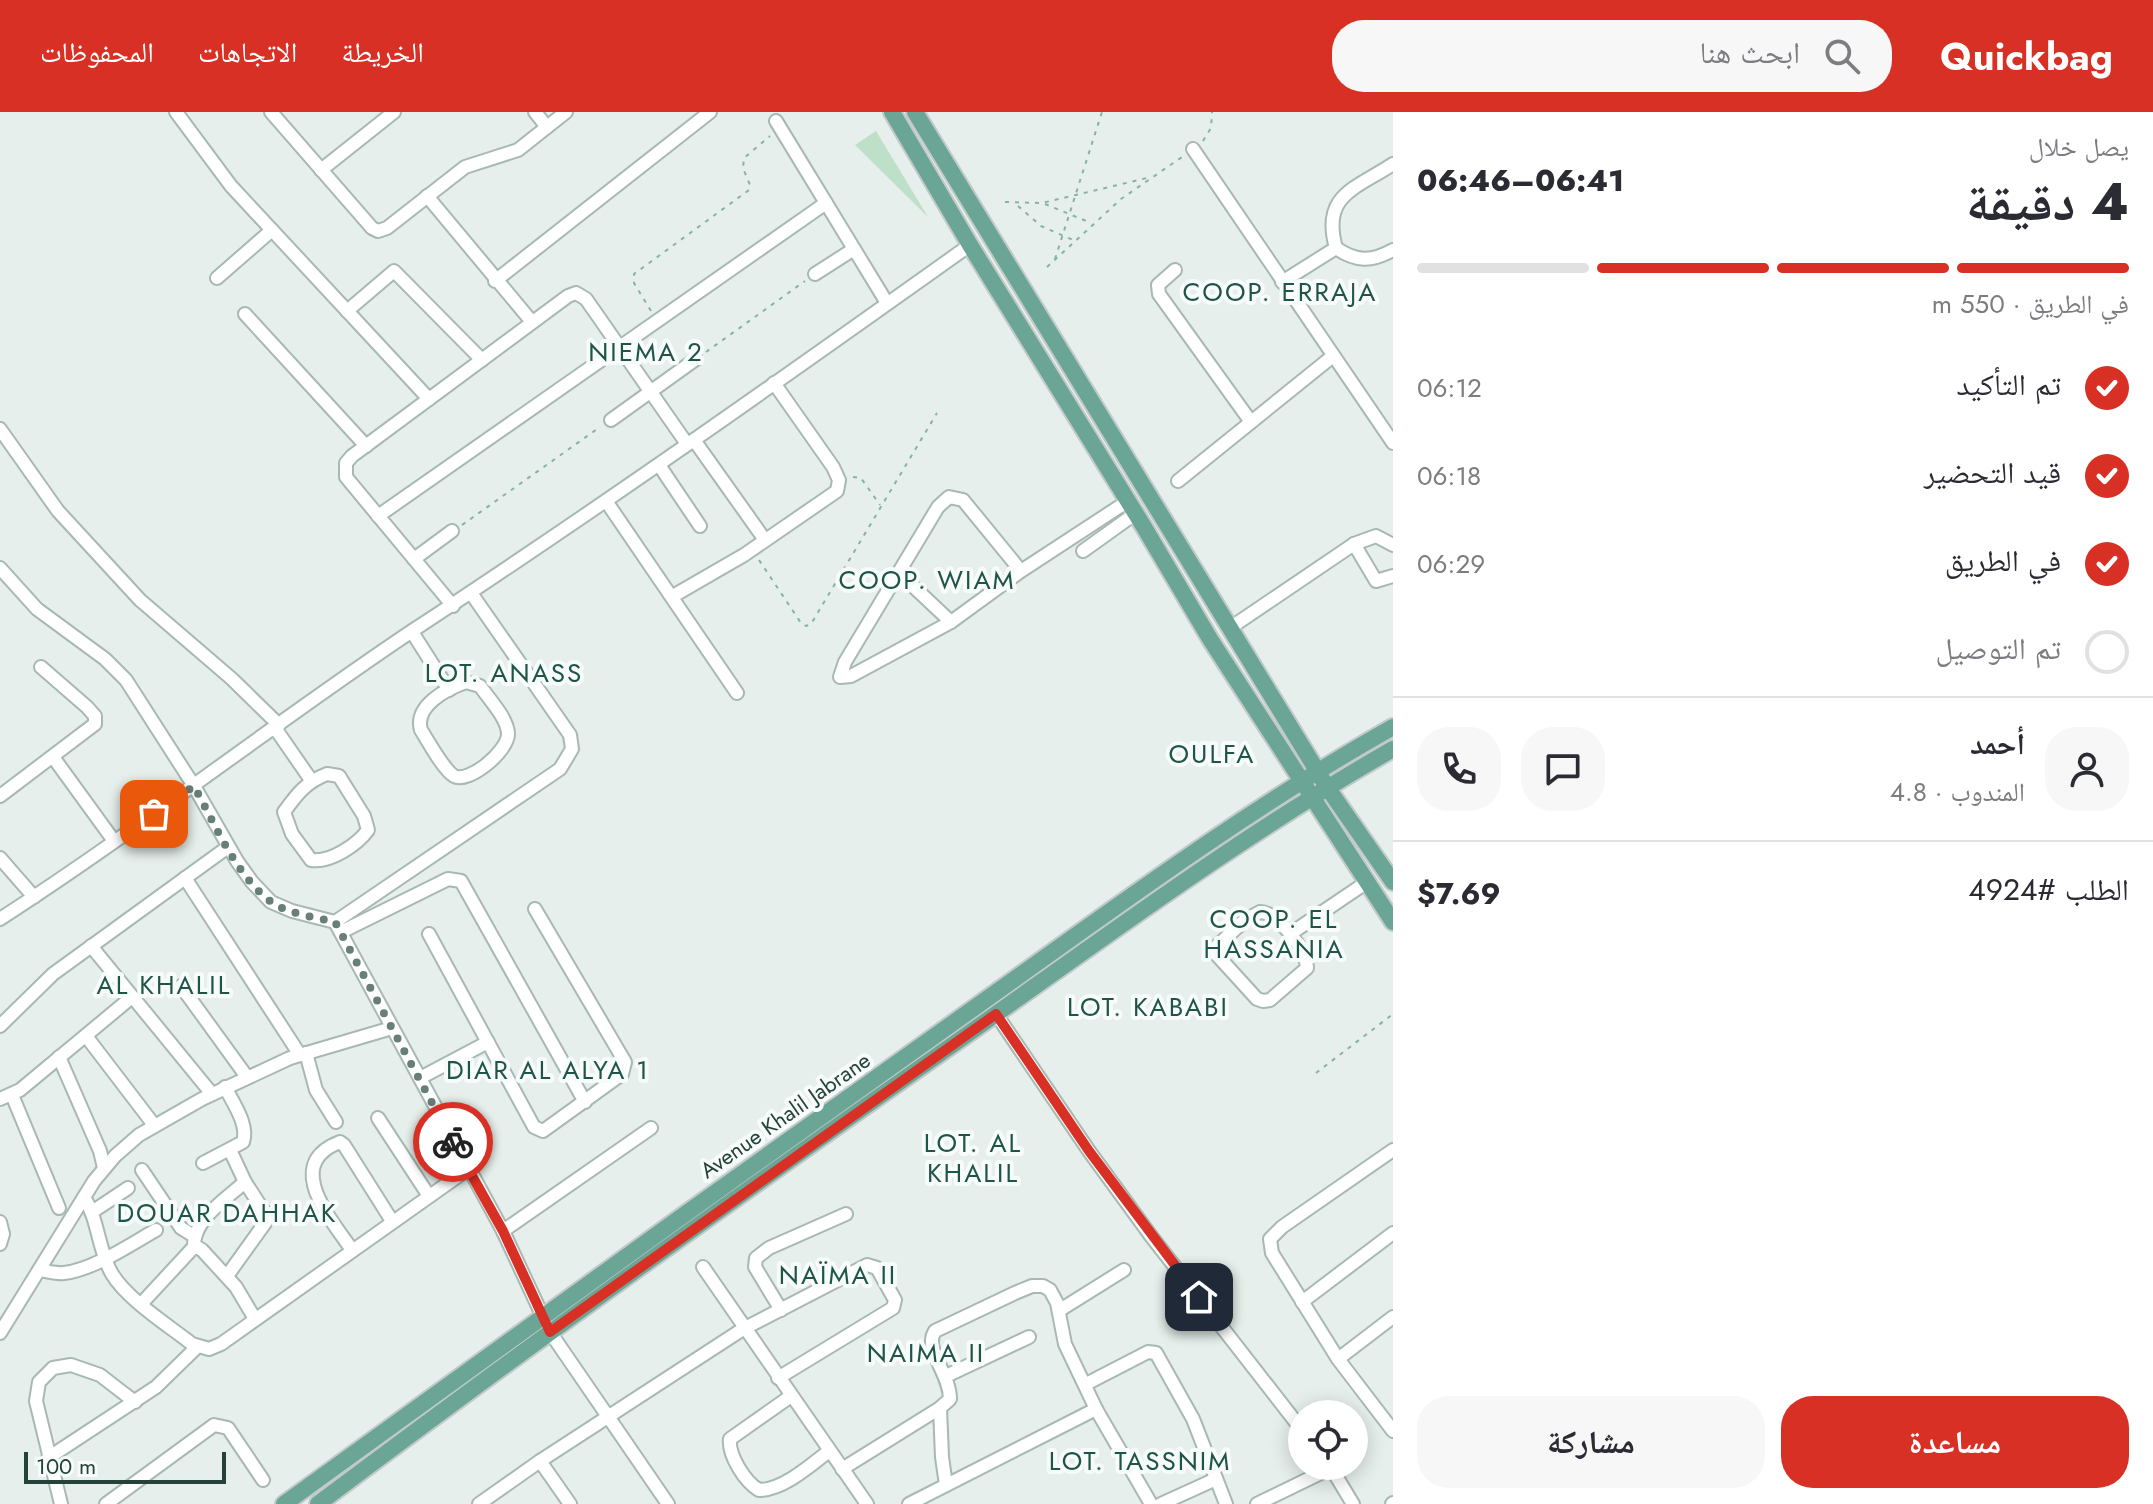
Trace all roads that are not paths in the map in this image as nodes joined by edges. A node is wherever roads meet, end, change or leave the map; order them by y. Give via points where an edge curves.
1 (176, 112) edge
2 (271, 112) edge
3 (394, 112) edge
4 (535, 112) edge
5 (566, 112) edge
6 (710, 112) edge
7 (892, 112) edge
8 (915, 112) edge
9 (779, 124) road end
10 (547, 127) junction
11 (1193, 149) road end
12 (1393, 164) edge
13 (321, 170) junction
14 (427, 196) junction
15 (826, 203) junction
16 (272, 230) junction
17 (970, 245) junction
18 (1336, 248) junction
19 (854, 249) junction
20 (1393, 250) edge
21 (1175, 270) dead end
22 (815, 274) road end
23 (217, 278) dead end
24 (495, 281) junction
25 (1282, 282) junction
26 (887, 303) junction
27 (347, 311) junction
28 (245, 314) dead end
29 (532, 322) junction
30 (619, 347) junction
31 (1333, 356) junction
32 (696, 359) road end
33 (482, 360) junction
34 (774, 383) junction
35 (651, 392) junction
36 (429, 399) junction
37 (611, 420) road end
38 (1251, 422) junction
39 (0, 429) edge
40 (691, 442) junction
41 (1393, 443) edge
42 (366, 446) junction
43 (659, 465) junction
44 (1178, 481) dead end
45 (606, 501) junction
46 (1132, 507) junction
47 (378, 516) junction
48 (700, 526) dead end
49 (452, 531) road end
50 (765, 540) junction
51 (1354, 544) junction
52 (1393, 545) edge
53 (1083, 551) dead end
54 (414, 559) junction
55 (0, 568) edge
56 (1021, 571) junction
57 (899, 573) junction
58 (1393, 576) edge
59 (471, 593) junction
60 (673, 596) junction
61 (453, 606) junction
62 (951, 622) junction
63 (1230, 628) junction
64 (412, 632) junction
65 (41, 667) dead end
66 (449, 690) junction
67 (737, 693) dead end
68 (277, 727) junction
69 (1393, 727) edge
70 (1393, 749) edge
71 (53, 757) junction
72 (1316, 770) junction
73 (311, 780) junction
74 (1301, 780) junction
75 (194, 786) junction
76 (1327, 787) junction
77 (0, 796) edge
78 (1310, 796) junction
79 (114, 841) junction
80 (228, 847) junction
81 (0, 858) edge
82 (185, 878) junction
83 (1367, 882) junction
84 (1393, 882) edge
85 (34, 897) junction
86 (535, 909) dead end
87 (0, 919) edge
88 (1393, 922) edge
89 (338, 927) junction
90 (429, 934) dead end
91 (1290, 934) junction
92 (91, 946) junction
93 (181, 986) dead end
94 (132, 997) junction
95 (996, 1014) junction
96 (0, 1026) edge
97 (392, 1028) junction
98 (86, 1036) junction
99 (488, 1042) junction
100 (303, 1054) junction
101 (59, 1057) junction
102 (247, 1077) junction
103 (420, 1078) junction
104 (225, 1087) junction
105 (212, 1094) junction
106 (6, 1097) edge
107 (585, 1102) junction
108 (378, 1118) dead end
109 (336, 1122) dead end
110 (154, 1125) junction
111 (651, 1128) dead end
112 (230, 1150) junction
113 (1393, 1150) edge
114 (203, 1163) dead end
115 (104, 1168) junction
116 (468, 1169) junction
117 (142, 1170) dead end
118 (245, 1182) junction
119 (128, 1188) dead end
120 (429, 1196) junction
121 (84, 1197) junction
122 (59, 1208) dead end
123 (92, 1212) junction
124 (846, 1214) dead end
125 (392, 1221) junction
126 (0, 1222) edge
127 (156, 1230) dead end
128 (503, 1231) junction
129 (1393, 1233) edge
130 (194, 1242) junction
131 (0, 1244) edge
132 (352, 1250) junction
133 (105, 1258) junction
134 (703, 1267) dead end
135 (39, 1270) junction
136 (1124, 1270) dead end
137 (227, 1276) junction
138 (1302, 1302) junction
139 (142, 1303) junction
140 (781, 1310) junction
141 (1060, 1310) junction
142 (541, 1316) junction
143 (1393, 1317) edge
144 (255, 1319) junction
145 (743, 1329) junction
146 (550, 1332) junction
147 (0, 1333) edge
148 (1029, 1337) dead end
149 (197, 1347) junction
150 (1338, 1359) junction
151 (946, 1376) junction
152 (778, 1378) junction
153 (1086, 1384) junction
154 (791, 1396) junction
155 (135, 1402) junction
156 (940, 1408) junction
157 (1096, 1409) junction
158 (1288, 1412) edge
159 (609, 1418) junction
160 (1393, 1431) edge
161 (829, 1451) junction
162 (48, 1458) junction
163 (540, 1461) junction
164 (842, 1469) junction
165 (1216, 1479) junction
166 (263, 1480) dead end
167 (1304, 1480) edge
168 (1338, 1480) edge
169 (946, 1485) junction
170 (498, 1499) edge
171 (861, 1502) edge
172 (61, 1504) edge
173 (106, 1504) edge
174 (284, 1504) edge
175 (318, 1504) edge
176 (479, 1504) edge
177 (570, 1504) edge
178 (668, 1504) edge
179 (909, 1504) edge
180 (1151, 1504) edge
181 (1161, 1504) edge
182 (1226, 1504) edge
183 (1257, 1504) edge
184 (1353, 1504) edge

1 - 16 street
2 - 13 street
3 - 13 street
4 - 10 street
5 - 10 street
6 - 24 street
7 - 17 main road
8 - 63 main road
9 - 15 street
10 - 14 street via 510,154 465,167
11 - 25 street
12 - 18 street via 1334,205 1331,232
13 - 14 street via 378,231
14 - 24 street
15 - 19 street
15 - 30 street
16 - 23 street
16 - 27 street
17 - 26 street
17 - 46 main road
18 - 20 street via 1367,260
18 - 25 street
19 - 22 street
19 - 26 street
21 - 38 street via 1158,285 1159,294
24 - 29 street
25 - 31 street
26 - 34 street
27 - 33 street via 394,271
27 - 36 street
28 - 42 street
29 - 30 street via 570,295 580,294
29 - 33 street
30 - 35 street
30 - 47 street
31 - 38 street
31 - 41 street
32 - 35 street
33 - 36 street
34 - 40 street
34 - 50 street via 839,480 832,496
35 - 37 street
35 - 40 street
36 - 42 street
38 - 44 street
39 - 68 street via 58,511 140,600 232,679
40 - 43 street
40 - 50 street
42 - 47 street via 349,459 346,477
43 - 45 street
43 - 48 street
45 - 59 street
45 - 60 street
46 - 53 street
46 - 56 street
46 - 74 main road
47 - 54 street
49 - 54 street
50 - 60 street
51 - 52 street via 1376,536
51 - 58 street via 1376,581
51 - 63 street
54 - 61 street
55 - 75 street via 37,609 126,680
56 - 57 street via 963,500 954,496 942,501
56 - 62 street
57 - 62 street
57 - 62 street via 841,677
59 - 61 street
59 - 89 street via 570,735 572,749 560,769
60 - 67 street
61 - 64 street
63 - 72 main road
64 - 66 street
64 - 68 street
65 - 71 street via 95,720 90,730
66 - 66 street via 424,707 418,723 450,773 462,778 503,751 508,730 480,686 466,682
68 - 73 street
68 - 75 street
69 - 72 main road, Avenue Khalil Jabrane
70 - 76 main road, Avenue Khalil Jabrane
71 - 77 street
71 - 79 street
72 - 74 main road, Avenue Khalil Jabrane
72 - 76 main road
73 - 73 street via 284,812 292,834 311,860 320,862 368,830 339,776
74 - 78 main road
74 - 142 main road, Avenue Khalil Jabrane
75 - 79 street
75 - 80 street
76 - 78 main road, Avenue Khalil Jabrane
76 - 84 main road
78 - 83 main road
78 - 95 main road, Avenue Khalil Jabrane
79 - 85 street
80 - 82 street
80 - 89 street via 271,902
81 - 85 street
82 - 92 street
82 - 100 street
83 - 88 main road
83 - 91 street
85 - 87 street
86 - 107 street via 625,1062 622,1074
89 - 97 street
89 - 107 street via 448,879 461,881
90 - 99 street
91 - 91 street via 1307,968 1270,1000 1257,999 1216,954 1223,939 1260,912 1269,913
92 - 94 street
92 - 96 street via 53,974
93 - 102 street
94 - 98 street
94 - 105 street
95 - 146 main road, Avenue Khalil Jabrane
95 - 158 street via 1151,1236
97 - 100 street
97 - 103 street
98 - 101 street
98 - 110 street
99 - 103 street
99 - 107 street via 536,1129 547,1131
100 - 102 street
100 - 109 street via 316,1090
101 - 106 street
101 - 115 street
102 - 104 street
103 - 116 street
104 - 105 street
104 - 112 street via 246,1132 243,1142
105 - 110 street
106 - 122 street
108 - 120 street
110 - 115 street
111 - 128 street
112 - 114 street
112 - 118 street
113 - 138 street via 1270,1239 1272,1253
115 - 121 street
116 - 120 street
116 - 128 street
117 - 130 street
118 - 130 street via 202,1222
118 - 137 street via 267,1220
119 - 123 street
120 - 125 street
121 - 123 street
121 - 135 street
123 - 133 street
124 - 140 street via 756,1258 755,1267
125 - 132 street
125 - 132 street via 344,1145 334,1145 315,1161 311,1174 324,1209
126 - 131 street
127 - 133 street
128 - 142 street
129 - 138 street
130 - 137 street
130 - 139 street
132 - 144 street
133 - 135 street via 71,1272
133 - 139 street via 114,1276
134 - 145 street
135 - 147 street
136 - 141 street
137 - 144 street
138 - 150 street
139 - 149 street
140 - 145 street
140 - 152 street via 867,1265 877,1268 895,1300 893,1308
141 - 151 street via 1050,1290 1032,1286 935,1331 931,1347
141 - 153 street via 1065,1344
142 - 146 street
142 - 174 main road, Avenue Khalil Jabrane
143 - 150 street
144 - 149 street via 221,1344
145 - 152 street
145 - 159 street
146 - 159 street
146 - 175 main road, Avenue Khalil Jabrane
148 - 151 street
149 - 155 street
150 - 160 street
151 - 156 street via 950,1399
152 - 154 street
153 - 157 street
153 - 165 street via 1148,1352 1156,1353 1193,1419
154 - 161 street
154 - 161 street via 730,1439 729,1447 749,1483 770,1489
155 - 162 street
155 - 162 street via 114,1383 86,1369 64,1364 53,1368 39,1382 36,1396
156 - 164 street
156 - 169 street
157 - 169 street
157 - 180 street
159 - 163 street
159 - 178 street
161 - 164 street
162 - 172 street
163 - 170 street
163 - 177 street
164 - 171 street
165 - 181 street
165 - 182 street
166 - 173 street via 228,1428 214,1425
167 - 183 street
168 - 184 street
169 - 179 street
170 - 176 street

